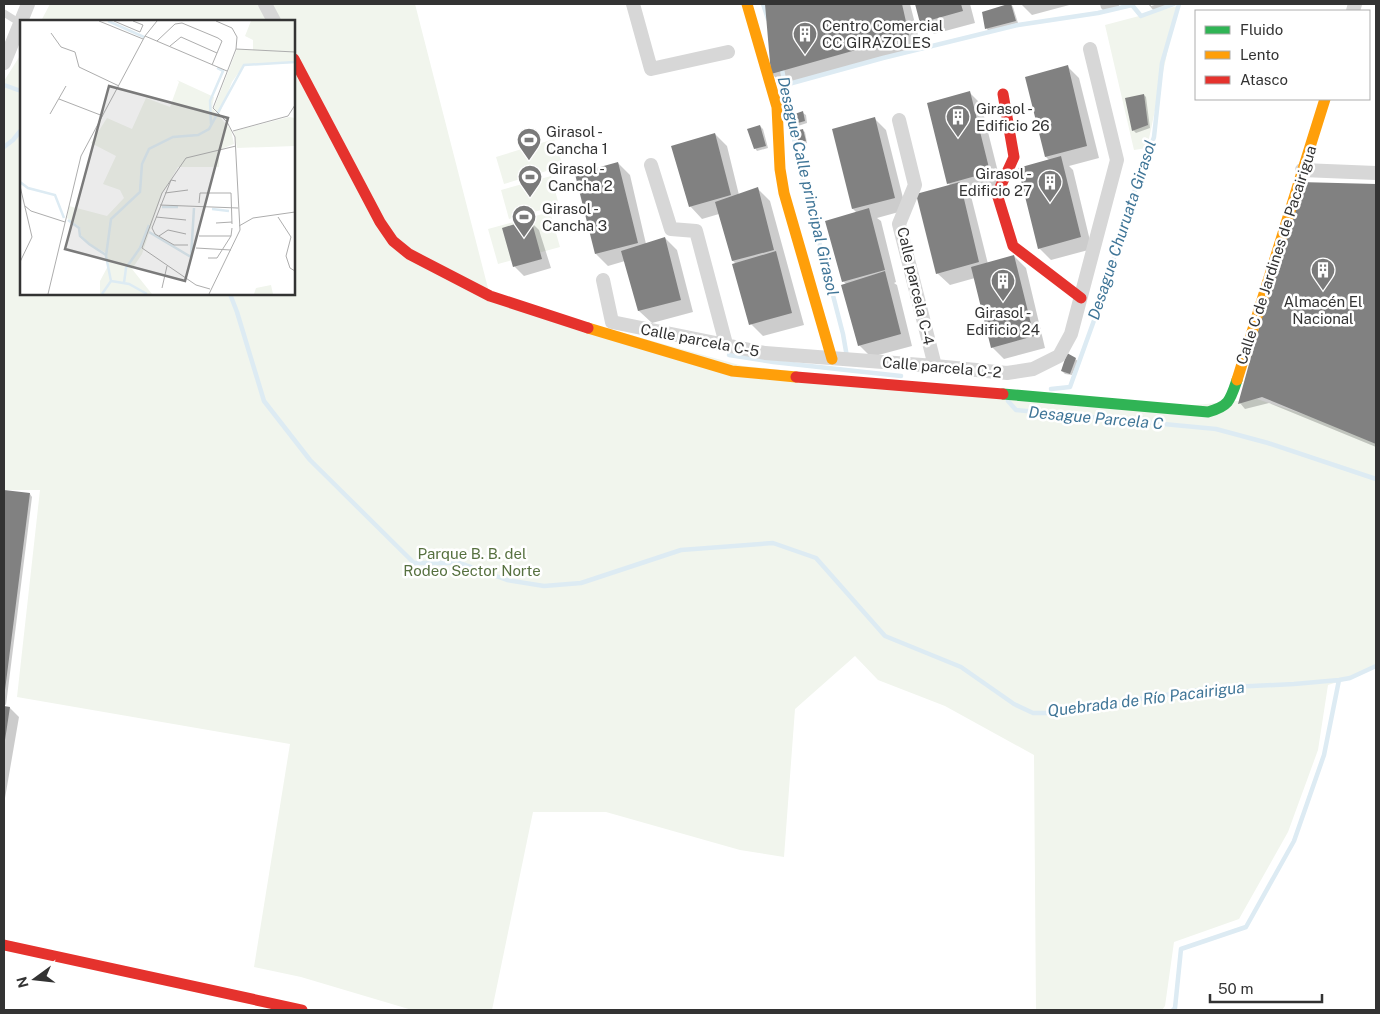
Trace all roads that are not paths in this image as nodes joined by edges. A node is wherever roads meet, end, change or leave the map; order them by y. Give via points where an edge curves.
1 (28, 4) edge
2 (265, 4) edge
3 (633, 4) edge
4 (747, 4) edge
5 (4, 13) edge
6 (21, 20) edge
7 (273, 20) edge
8 (20, 23) joint
9 (1090, 49) dead end
10 (728, 52) dead end
11 (295, 61) edge
12 (4, 63) edge
13 (1003, 94) dead end
14 (1325, 100) edge
15 (899, 120) dead end
16 (651, 165) dead end
17 (1302, 170) junction
18 (1376, 173) edge
19 (603, 280) dead end
20 (1081, 298) junction
21 (726, 344) junction
22 (832, 359) junction
23 (935, 366) junction
24 (4, 945) edge
25 (245, 1003) edge
26 (302, 1010) edge

1 - 6 street
2 - 7 street
3 - 10 street via 651,69
4 - 22 street via 777,107 784,193
5 - 8 lane
8 - 12 street
9 - 20 street, Calle parcela C-2 via 1118,160
11 - 17 street, Calle C de Jardines de Pacairigua via 380,222 393,241 409,254 490,296 732,371 1208,412 1222,408 1231,398
13 - 20 street via 1014,157 996,194 1013,246
14 - 17 street, Calle C de Jardines de Pacairigua
15 - 23 street, Calle parcela C-4 via 915,185 899,224
16 - 21 street via 671,229 696,231
17 - 18 street
19 - 21 street, Calle parcela C-5 via 612,322
20 - 23 street, Calle parcela C-2 via 1071,334 1059,356 1033,369 1007,373
21 - 22 street, Calle parcela C-5 via 765,353
22 - 23 street, Calle parcela C-2
24 - 25 street
25 - 26 street

